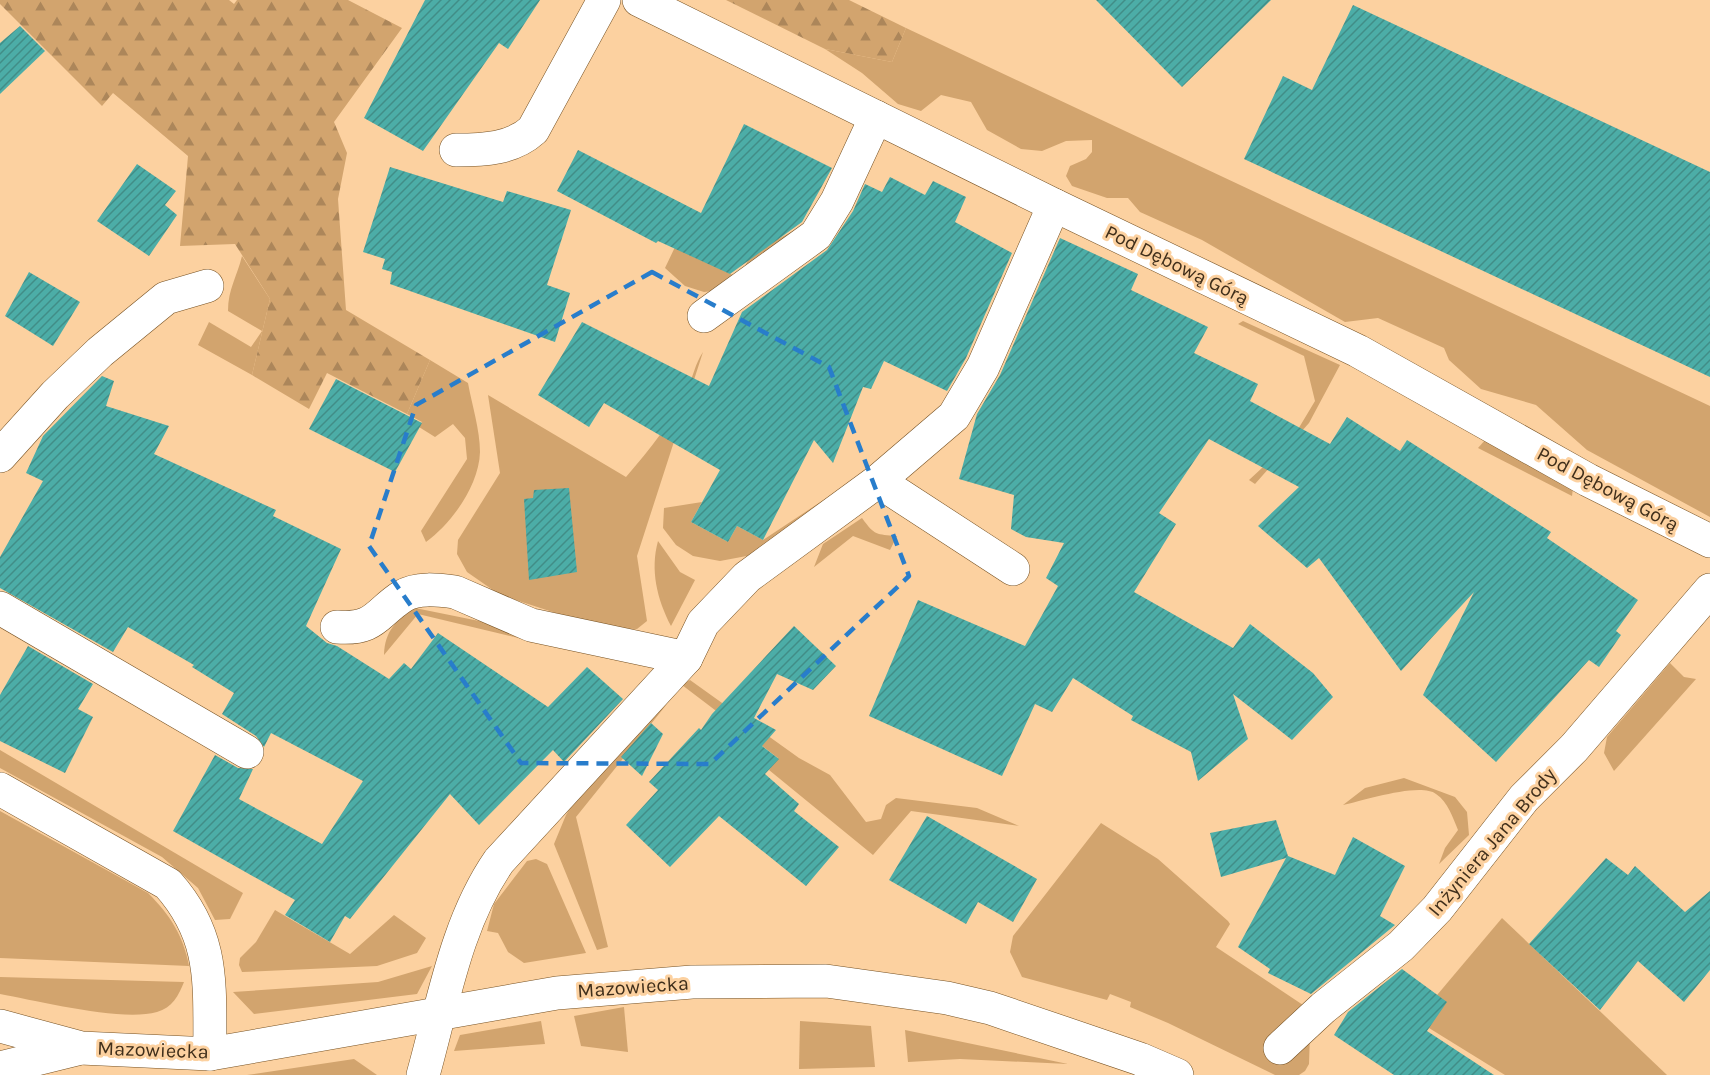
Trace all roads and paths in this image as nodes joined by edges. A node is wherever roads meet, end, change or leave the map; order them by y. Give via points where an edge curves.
1 (604, 0) edge
2 (639, 0) edge
3 (876, 117) junction
4 (456, 150) dead end
5 (1054, 205) junction
6 (207, 286) dead end
7 (704, 316) dead end
8 (0, 456) edge
9 (878, 481) junction
10 (1710, 541) edge
11 (1013, 568) dead end
12 (1710, 590) edge
13 (0, 608) edge
14 (337, 627) dead end
15 (686, 658) junction
16 (247, 752) dead end
17 (0, 789) edge
18 (441, 1012) junction
19 (0, 1026) edge
20 (81, 1048) junction
21 (1280, 1048) dead end
22 (210, 1054) junction
23 (0, 1068) edge
24 (423, 1075) edge
25 (1177, 1075) edge

1 - 4 street via 534,130 508,145
2 - 3 street, Pod Dębową Górą
3 - 5 street, Pod Dębową Górą
3 - 7 street via 837,201 816,235
5 - 9 street via 964,403
5 - 10 street, Pod Dębową Górą via 1359,351 1588,480
6 - 8 street via 166,298 100,352
9 - 11 street
9 - 15 street via 747,577 703,624
12 - 21 street, Inżyniera Jana Brody via 1574,748 1524,798 1437,909 1401,946
13 - 16 street
14 - 15 street via 368,623 405,595 441,590 455,592 531,625
15 - 18 street via 499,861 484,884 456,956
17 - 22 street via 168,884 183,901 202,940 208,967
18 - 22 street, Mazowiecka
18 - 24 street
18 - 25 street, Mazowiecka via 557,993 692,982 826,981 990,1008
19 - 20 street, Mazowiecka
20 - 22 street, Mazowiecka
20 - 23 street, Mazowiecka

